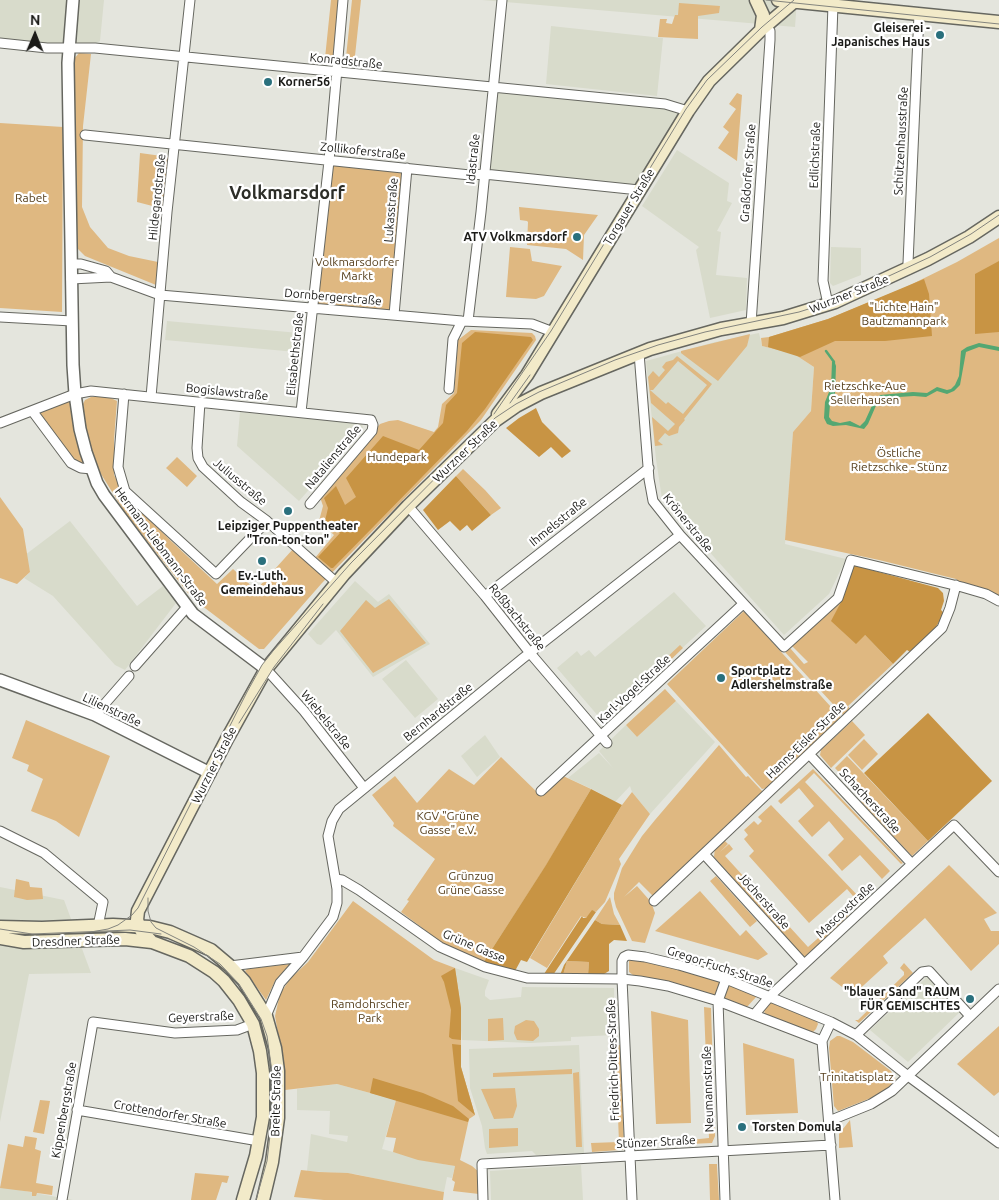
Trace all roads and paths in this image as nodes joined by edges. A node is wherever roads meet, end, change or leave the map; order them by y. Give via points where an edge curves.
1 (72, 0) edge
2 (190, 0) edge
3 (344, 0) edge
4 (502, 0) edge
5 (756, 0) edge
6 (778, 0) edge
7 (796, 1) edge
8 (837, 4) edge
9 (919, 14) junction
10 (999, 22) edge
11 (763, 28) junction
12 (0, 43) edge
13 (69, 47) junction
14 (185, 58) junction
15 (336, 72) junction
16 (493, 88) junction
17 (688, 111) junction
18 (85, 135) dead end
19 (175, 144) junction
20 (328, 161) junction
21 (407, 168) junction
22 (484, 174) junction
23 (640, 190) junction
24 (999, 217) edge
25 (909, 269) junction
26 (71, 272) junction
27 (111, 277) junction
28 (160, 294) junction
29 (828, 304) junction
30 (312, 307) junction
31 (394, 314) junction
32 (0, 317) edge
33 (465, 321) junction
34 (72, 322) junction
35 (751, 324) junction
36 (553, 332) junction
37 (639, 353) junction
38 (527, 375) junction
39 (449, 389) dead end
40 (74, 394) junction
41 (124, 394) junction
42 (541, 394) junction
43 (151, 397) junction
44 (200, 402) junction
45 (33, 412) junction
46 (301, 412) junction
47 (0, 423) edge
48 (373, 425) joint
49 (485, 432) junction
50 (649, 468) junction
51 (92, 469) junction
52 (310, 504) dead end
53 (408, 506) junction
54 (267, 521) junction
55 (680, 535) junction
56 (216, 574) joint
57 (336, 582) junction
58 (956, 586) junction
59 (485, 596) junction
60 (999, 601) edge
61 (743, 604) junction
62 (187, 607) junction
63 (530, 653) junction
64 (136, 666) dead end
65 (266, 669) junction
66 (129, 676) dead end
67 (0, 680) edge
68 (95, 715) junction
69 (604, 739) junction
70 (809, 754) junction
71 (210, 773) junction
72 (364, 788) junction
73 (541, 791) dead end
74 (0, 831) edge
75 (704, 854) junction
76 (912, 864) junction
77 (999, 872) edge
78 (336, 879) junction
79 (654, 901) dead end
80 (144, 906) junction
81 (99, 923) junction
82 (137, 925) junction
83 (0, 927) edge
84 (153, 928) junction
85 (0, 938) edge
86 (117, 940) junction
87 (152, 942) junction
88 (303, 957) junction
89 (804, 964) junction
90 (230, 966) junction
91 (726, 979) junction
92 (622, 980) junction
93 (999, 989) edge
94 (770, 996) junction
95 (718, 1001) junction
96 (754, 1015) junction
97 (266, 1016) junction
98 (970, 1016) junction
99 (832, 1022) junction
100 (91, 1024) joint
101 (254, 1024) junction
102 (856, 1035) junction
103 (822, 1042) junction
104 (908, 1076) junction
105 (76, 1110) junction
106 (829, 1121) junction
107 (997, 1139) edge
108 (259, 1142) junction
109 (830, 1144) junction
110 (722, 1151) junction
111 (630, 1156) junction
112 (62, 1200) edge
113 (244, 1200) edge
114 (263, 1200) edge
115 (482, 1200) edge
116 (632, 1200) edge
117 (724, 1200) edge
118 (835, 1200) edge

1 - 13 street
2 - 14 street, Hildegardstraße
3 - 15 street, Elisabethstraße
4 - 16 street, Idastraße
5 - 11 main road via 763,15
6 - 7 main road
7 - 8 main road
7 - 11 main road, Torgauer Straße
8 - 9 main road
8 - 29 street, Edlichstraße via 823,281
9 - 10 main road
9 - 25 street, Schützenhausstraße
11 - 17 main road, Torgauer Straße via 709,81
11 - 35 street, Graßdorfer Straße via 770,33
12 - 13 street, Konradstraße
13 - 14 street, Konradstraße
13 - 26 street, Hermann-Liebmann-Straße
14 - 15 street, Konradstraße
14 - 19 street, Hildegardstraße
15 - 16 street, Konradstraße
15 - 20 street, Elisabethstraße
16 - 17 street, Konradstraße via 665,104
16 - 22 street, Idastraße
17 - 23 main road, Torgauer Straße
18 - 19 street, Zollikoferstraße
19 - 20 street, Zollikoferstraße
19 - 28 street, Hildegardstraße
20 - 21 street, Zollikoferstraße
20 - 30 street, Elisabethstraße
21 - 22 street, Zollikoferstraße
21 - 31 street, Lukasstraße
22 - 23 street, Zollikoferstraße
22 - 33 street, Idastraße
23 - 36 main road, Torgauer Straße
24 - 25 main road, Wurzner Straße
25 - 29 main road, Wurzner Straße
26 - 27 street, Dornbergerstraße
26 - 27 street, Dornbergerstraße via 81,264 106,271
26 - 34 street, Hermann-Liebmann-Straße
27 - 28 street, Dornbergerstraße
28 - 30 street, Dornbergerstraße
28 - 43 street, Hildegardstraße
29 - 35 main road, Wurzner Straße
30 - 31 street, Dornbergerstraße
30 - 46 street, Elisabethstraße
31 - 33 street, Dornbergerstraße
32 - 34 street
33 - 36 street, Dornbergerstraße via 532,324
33 - 39 street via 453,339
34 - 40 street, Hermann-Liebmann-Straße
35 - 37 main road, Wurzner Straße
36 - 38 main road, Torgauer Straße
37 - 42 main road, Wurzner Straße
37 - 50 street, Krönerstraße
38 - 42 main road
38 - 49 main road, Torgauer Straße
40 - 41 street, Bogislawstraße via 90,391
40 - 45 street, Bogislawstraße
40 - 51 street, Hermann-Liebmann-Straße
41 - 43 street, Bogislawstraße
41 - 56 street, Hermann-Liebmann-Straße via 118,467 126,491
42 - 49 main road, Wurzner Straße via 512,409
43 - 44 street, Bogislawstraße
44 - 46 street, Bogislawstraße
44 - 54 street, Juliusstraße via 196,448 200,463 241,502
45 - 47 street, Bogislawstraße
45 - 51 street via 71,463
46 - 48 street, Bogislawstraße via 371,420
48 - 52 street, Natalienstraße via 372,431
49 - 53 main road, Wurzner Straße
50 - 55 street, Krönerstraße via 653,501
50 - 59 street, Ihmelsstraße
51 - 62 street, Hermann-Liebmann-Straße via 104,495
53 - 57 main road, Wurzner Straße
53 - 59 street, Roßbachstraße
54 - 56 street, Juliusstraße
54 - 57 street, Juliusstraße
55 - 61 street, Krönerstraße
55 - 63 street, Bernhardstraße
57 - 65 main road, Wurzner Straße
58 - 60 street
58 - 61 street, Krönerstraße via 851,560 838,598 784,647
58 - 70 street, Hanns-Eisler-Straße via 942,628
59 - 63 street, Roßbachstraße
61 - 69 street, Karl-Vogel-Straße
62 - 64 street
62 - 65 street, Hermann-Liebmann-Straße
63 - 69 street, Roßbachstraße
63 - 72 street, Bernhardstraße
65 - 71 main road, Wurzner Straße
65 - 72 street, Wiebelstraße
66 - 68 street
67 - 68 street, Lilienstraße
68 - 71 street, Lilienstraße
69 - 73 street, Karl-Vogel-Straße
70 - 75 street, Hanns-Eisler-Straße
70 - 76 street, Schacherstraße
71 - 80 main road, Wurzner Straße
72 - 78 street, Bernhardstraße via 339,810 329,831
74 - 81 street via 44,853 103,902
75 - 79 street, Hanns-Eisler-Straße
75 - 89 street, Jöcherstraße
76 - 77 street, Mascovstraße via 954,825
76 - 89 street, Mascovstraße
78 - 88 street, Bernhardstraße via 337,903 332,917
78 - 92 street, Grüne Gasse via 357,888 440,947 485,967 527,978
80 - 82 main road, Wurzner Straße via 138,912
80 - 84 main road
81 - 82 main road, Dresdner Straße
81 - 83 main road, Dresdner Straße
82 - 84 main road, Breite Straße
82 - 86 main road
82 - 87 main road
84 - 90 main road, Breite Straße via 211,950
85 - 86 main road, Dresdner Straße via 24,942
86 - 87 main road, Dresdner Straße
87 - 101 main road, Breite Straße via 190,956 214,972 232,990
88 - 90 street
88 - 97 street, Bernhardstraße via 280,983
89 - 94 street, Mascovstraße
90 - 97 main road, Breite Straße via 244,981
91 - 92 street, Gregor-Fuchs-Straße via 628,955 622,961
91 - 94 street, Gregor-Fuchs-Straße
91 - 95 street, Neumannstraße
92 - 95 street via 668,986
92 - 111 street, Friedrich-Dittes-Straße
93 - 98 street
94 - 96 street, Mascovstraße
94 - 99 street, Gregor-Fuchs-Straße
95 - 96 street
95 - 110 street, Neumannstraße
96 - 103 street
97 - 114 main road, Breite Straße via 275,1048 278,1091 275,1144
98 - 102 street via 929,971 922,972
98 - 104 street
99 - 102 street, Gregor-Fuchs-Straße
99 - 103 street
100 - 101 street, Geyerstraße via 175,1033 236,1030
100 - 105 street, Kippenbergstraße
101 - 108 main road, Breite Straße via 263,1073 263,1117
102 - 104 street, Gregor-Fuchs-Straße
103 - 106 street
104 - 106 street via 878,1101
104 - 107 street, Gregor-Fuchs-Straße
105 - 108 street, Crottendorfer Straße
105 - 112 street, Kippenbergstraße
106 - 109 street
108 - 113 main road, Breite Straße
109 - 110 street, Stünzer Straße
109 - 118 street
110 - 111 street, Stünzer Straße
110 - 117 street, Neumannstraße
111 - 115 street, Stünzer Straße via 482,1164
111 - 116 street, Friedrich-Dittes-Straße

